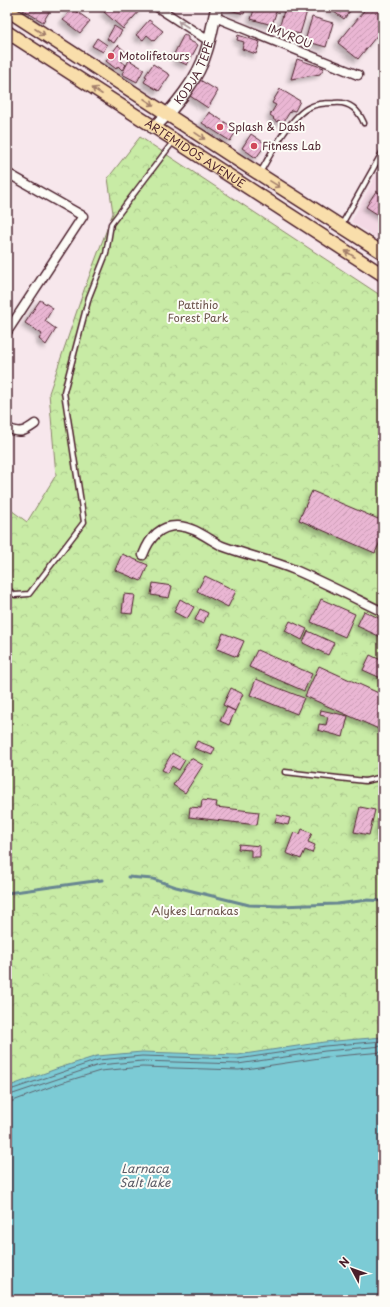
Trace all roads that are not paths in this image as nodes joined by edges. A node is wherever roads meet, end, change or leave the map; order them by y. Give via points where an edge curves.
1 (157, 7) edge
2 (7, 10) edge
3 (216, 12) edge
4 (7, 32) edge
5 (209, 41) junction
6 (358, 75) dead end
7 (168, 114) junction
8 (364, 123) dead end
9 (153, 128) junction
10 (174, 141) junction
11 (383, 151) edge
12 (7, 173) edge
13 (259, 174) junction
14 (341, 226) junction
15 (383, 253) edge
16 (383, 275) edge
17 (7, 332) edge
18 (35, 424) dead end
19 (7, 428) edge
20 (144, 555) dead end
21 (7, 590) edge
22 (383, 612) edge
23 (285, 772) dead end
24 (383, 777) edge

5 -> 1 street
2 -> 7 main road, ARTEMIDOS AVENUE
3 - 5 street, KODJA TEPE
3 - 6 street, IMVROU
9 -> 4 main road, ARTEMIDOS AVENUE
5 - 7 street, KODJA TEPE via 201,67
7 - 9 street, KODJA TEPE
7 -> 13 main road, ARTEMIDOS AVENUE
8 - 13 lane via 353,107 342,102 309,107 293,120
9 - 10 main road, ARTEMIDOS AVENUE
16 -> 10 main road, ARTEMIDOS AVENUE
10 - 21 lane via 111,224 106,254 89,296 64,392 84,522 29,594 16,595
11 - 14 lane
12 - 17 street via 84,216
13 -> 14 main road, ARTEMIDOS AVENUE
14 - 15 main road, ARTEMIDOS AVENUE
18 - 19 street via 17,432
20 - 22 street via 148,543 156,533 168,527 192,529 222,545 294,570
23 - 24 lane via 365,781

